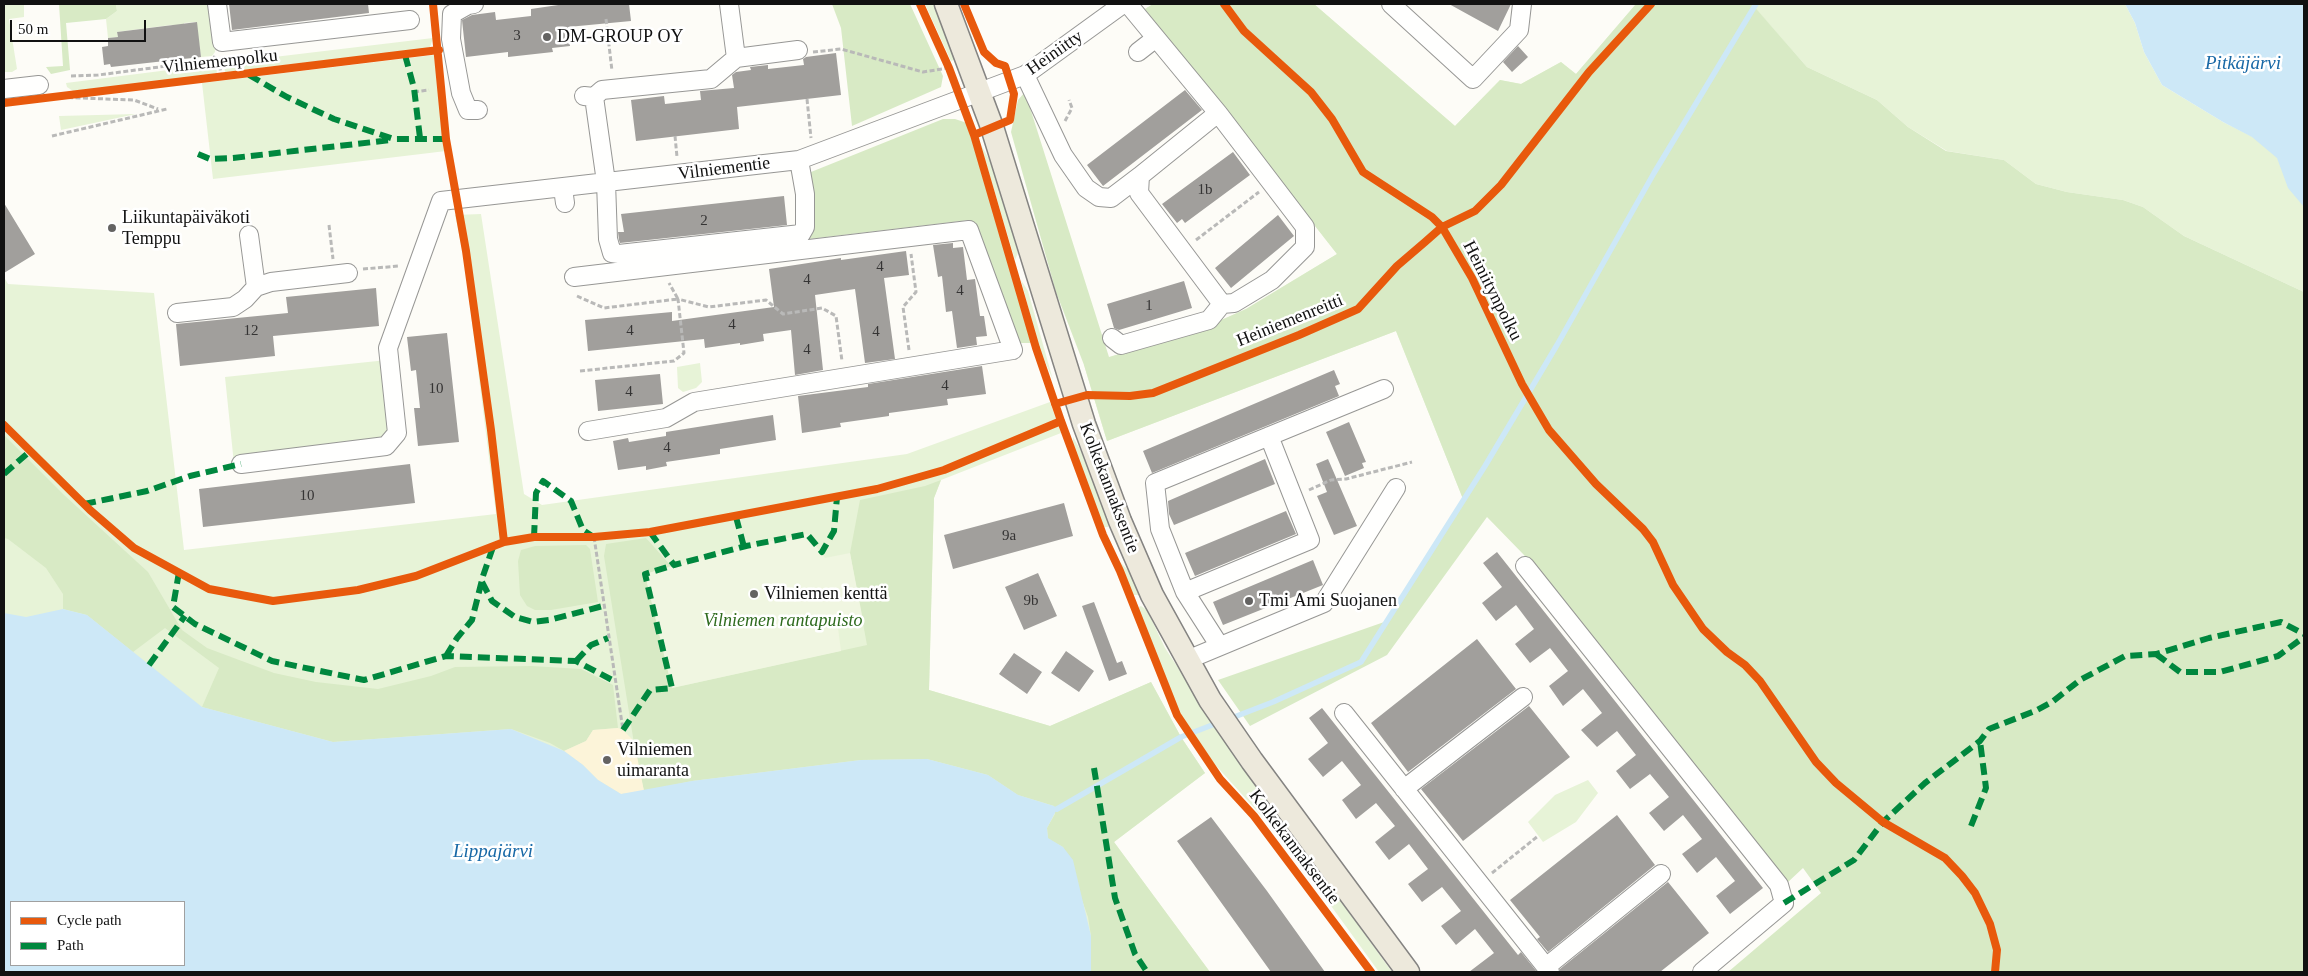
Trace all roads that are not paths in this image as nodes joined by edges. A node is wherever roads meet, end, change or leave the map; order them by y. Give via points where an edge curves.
1 (217, 4) edge
2 (474, 4) edge
3 (729, 4) edge
4 (946, 4) edge
5 (1123, 4) edge
6 (1128, 4) edge
7 (1391, 4) edge
8 (1522, 4) edge
9 (410, 20) dead end
10 (1156, 38) junction
11 (798, 50) road end
12 (1138, 52) dead end
13 (736, 58) junction
14 (1025, 75) junction
15 (4, 89) edge
16 (46, 93) road end
17 (971, 95) junction
18 (478, 110) dead end
19 (1218, 113) junction
20 (799, 160) junction
21 (1140, 176) junction
22 (606, 182) junction
23 (249, 235) dead end
24 (342, 274) road end
25 (574, 277) dead end
26 (256, 287) junction
27 (1222, 304) junction
28 (177, 312) dead end
29 (1112, 338) dead end
30 (1384, 389) dead end
31 (588, 431) dead end
32 (1269, 436) junction
33 (241, 464) dead end
34 (1396, 488) dead end
35 (1525, 566) dead end
36 (1185, 592) junction
37 (1219, 645) junction
38 (1187, 660) junction
39 (1523, 697) dead end
40 (1344, 713) dead end
41 (1404, 789) junction
42 (1660, 874) dead end
43 (1548, 970) edge
44 (1408, 972) edge
45 (1702, 972) edge

1 - 9 street via 222,42
2 - 18 street via 452,14 451,39 461,93 468,110
3 - 13 street
4 - 17 main road, Kolkekannaksentie via 959,63
5 - 14 street, Heiniitty
6 - 10 street
7 - 8 street via 1473,78 1519,30
10 - 12 street
10 - 19 street
11 - 13 street
13 - 22 street via 711,79 602,90 588,96
14 - 17 street, Heiniitty
14 - 21 street via 1062,155 1086,188 1099,197 1111,198
15 - 16 street
17 - 20 street, Vilniementie
17 - 38 main road, Kolkekannaksentie via 1123,529 1152,595
19 - 21 street
19 - 27 street via 1304,228 1305,247 1272,280 1234,303
20 - 22 street, Vilniementie
20 - 22 street via 805,194 801,234 612,253
21 - 27 street via 1139,193
22 - 33 street, Vilniementie via 564,195 506,203 441,201 388,348 397,433 386,446
23 - 26 street
24 - 26 street via 271,282
25 - 31 street via 969,230 1013,350 694,402 666,418
26 - 28 street via 234,308
27 - 29 street via 1209,320 1121,346
30 - 32 street
32 - 36 street via 1155,483 1160,529
32 - 36 street via 1310,540
34 - 37 street via 1324,603
35 - 45 street via 1779,885 1784,903
36 - 37 street
37 - 38 street
38 - 44 main road, Kolkekannaksentie via 1252,761
39 - 41 street
40 - 41 street
41 - 43 street
42 - 43 street

